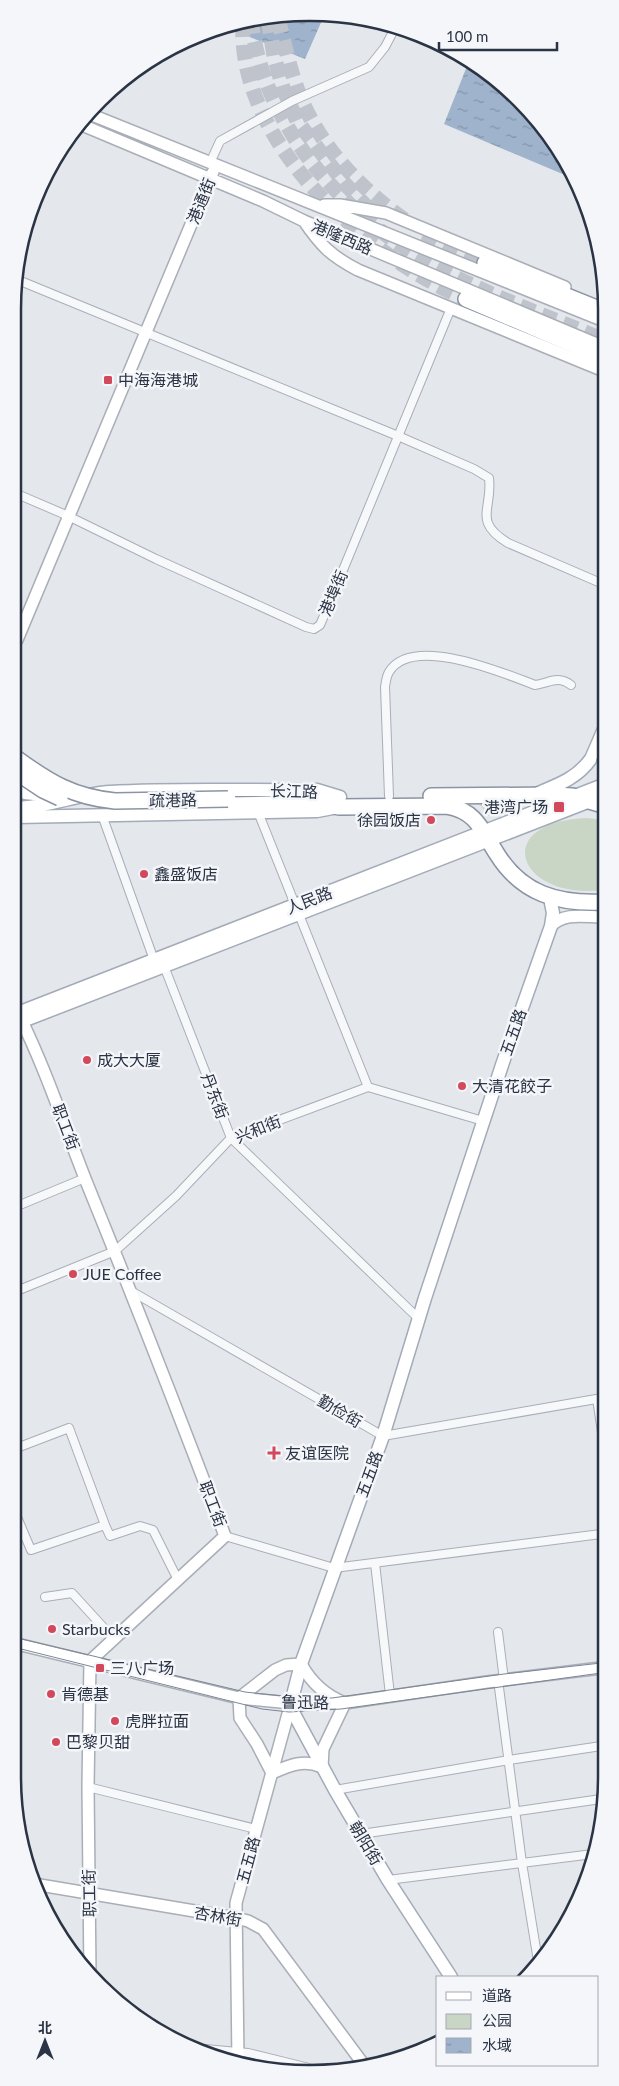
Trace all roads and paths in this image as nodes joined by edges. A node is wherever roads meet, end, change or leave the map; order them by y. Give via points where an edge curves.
1 (392, 34) edge
2 (96, 116) edge
3 (87, 127) edge
4 (210, 164) junction
5 (208, 178) junction
6 (313, 204) junction
7 (304, 221) junction
8 (485, 263) tunnel mouth
9 (23, 282) edge
10 (466, 299) tunnel mouth
11 (597, 300) edge
12 (450, 308) junction
13 (598, 309) edge
14 (598, 318) edge
15 (143, 330) junction
16 (598, 344) edge
17 (598, 355) edge
18 (598, 369) edge
19 (398, 436) junction
20 (21, 496) edge
21 (66, 515) junction
22 (598, 582) edge
23 (21, 611) edge
24 (21, 630) edge
25 (572, 685) dead end
26 (598, 742) edge
27 (590, 760) joint
28 (21, 762) edge
29 (21, 775) edge
30 (598, 787) edge
31 (21, 791) edge
32 (535, 794) junction
33 (389, 796) junction
34 (572, 796) junction
35 (73, 797) junction
36 (598, 800) edge
37 (598, 800) edge
38 (228, 802) junction
39 (339, 802) junction
40 (21, 808) edge
41 (258, 812) junction
42 (102, 815) junction
43 (21, 817) edge
44 (486, 835) junction
45 (468, 842) junction
46 (498, 856) junction
47 (550, 898) junction
48 (598, 902) edge
49 (298, 909) junction
50 (598, 917) edge
51 (551, 926) junction
52 (159, 963) junction
53 (21, 1015) edge
54 (21, 1025) edge
55 (368, 1087) junction
56 (483, 1121) junction
57 (231, 1138) junction
58 (85, 1178) junction
59 (21, 1205) edge
60 (115, 1251) junction
61 (21, 1289) edge
62 (131, 1290) junction
63 (418, 1318) junction
64 (598, 1399) edge
65 (383, 1436) junction
66 (21, 1446) edge
67 (105, 1525) junction
68 (21, 1526) edge
69 (598, 1534) edge
70 (225, 1536) junction
71 (374, 1563) junction
72 (334, 1568) junction
73 (178, 1580) junction
74 (45, 1597) dead end
75 (498, 1632) dead end
76 (114, 1639) junction
77 (21, 1645) edge
78 (90, 1661) junction
79 (301, 1664) junction
80 (598, 1668) edge
81 (501, 1680) junction
82 (390, 1695) junction
83 (239, 1698) junction
84 (345, 1702) junction
85 (291, 1703) junction
86 (598, 1746) edge
87 (509, 1760) junction
88 (322, 1767) junction
89 (272, 1773) junction
90 (88, 1787) junction
91 (334, 1790) junction
92 (597, 1800) edge
93 (516, 1811) junction
94 (256, 1829) junction
95 (360, 1834) junction
96 (587, 1855) edge
97 (522, 1863) junction
98 (388, 1880) junction
99 (43, 1886) edge
100 (89, 1894) junction
101 (236, 1918) junction
102 (537, 1954) edge
103 (90, 1963) edge
104 (450, 1976) edge
105 (238, 2056) edge
106 (244, 2057) edge
107 (360, 2060) edge
108 (276, 2062) edge

1 - 4 street via 369,67 292,101 220,141
2 - 4 main road, 港隆西路
3 - 5 main road, 港隆西路
4 - 5 main road, 港通街
4 - 6 main road, 港隆西路
5 - 7 main road, 港隆西路
5 - 15 main road, 港通街
6 - 11 main road via 386,213
6 - 14 main road, 港隆西路
7 - 12 main road via 319,242 337,258
7 - 16 main road, 港隆西路
8 - 13 highway
9 - 15 street
10 - 17 highway
12 - 18 main road
12 - 19 street, 港埠街
15 - 19 street
15 - 21 main road, 港通街
19 - 21 street, 港埠街 via 320,625 314,629 156,560
19 - 22 street via 489,478 491,492 485,509 494,535
20 - 21 street, 港埠街
21 - 23 main road, 港通街
21 - 24 main road, 港通街
25 - 33 street via 556,680 535,684 478,663 444,658 414,656 393,667 385,687
26 - 27 main road
27 - 32 main road via 573,778
28 - 38 highway, 疏港路, bridge via 49,782 81,796 115,801
29 - 38 highway, 疏港路, bridge via 60,798 96,806
30 - 34 main road, 人民路
31 - 35 main road via 43,796
32 - 33 highway, 长江路
32 - 34 highway, 长江路
33 - 39 highway, 长江路
34 - 36 highway, 长江路
34 - 44 main road, 人民路
35 - 39 main road, 长江路 via 111,792 317,790
35 - 40 main road, 长江路
37 - 44 main road, 人民路
38 - 39 highway, 疏港路
39 - 41 main road via 317,811
39 - 44 highway, 长江路 via 459,808 468,812
41 - 42 main road
41 - 49 street
42 - 43 main road
42 - 52 street, 丹东街
44 - 45 main road, 人民路
44 - 46 highway, 长江路
45 - 46 main road
45 - 49 main road, 人民路
46 - 47 highway, 长江路 via 519,880
47 - 48 highway, 长江路
47 - 51 main road, 五五路 via 554,913
49 - 52 main road, 人民路
49 - 55 street
50 - 51 main road via 567,916
51 - 56 main road, 五五路
52 - 53 main road, 人民路
52 - 57 street, 丹东街
54 - 58 main road, 职工街 via 56,1099
55 - 56 street
55 - 57 street, 兴和街
56 - 63 main road, 五五路
57 - 60 street, 兴和街 via 176,1196
57 - 63 street, 丹东街
58 - 59 street
58 - 60 main road, 职工街
60 - 61 street, 兴和街
60 - 62 main road, 职工街
62 - 65 street, 勤俭街
62 - 70 main road, 职工街
63 - 65 main road, 五五路
64 - 65 street
65 - 72 main road, 五五路
66 - 67 street via 69,1428
67 - 68 street via 31,1550
67 - 73 street via 110,1536 140,1526 153,1530
69 - 71 street
70 - 72 street
70 - 73 main road, 职工街
71 - 72 street
71 - 82 street
72 - 79 main road, 五五路
73 - 76 main road, 职工街
74 - 76 street via 72,1593
75 - 81 street
76 - 78 main road, 职工街
77 - 78 main road, 鲁迅路
78 - 83 main road, 鲁迅路
78 - 90 main road, 职工街
79 - 83 main road via 274,1670
79 - 84 main road via 326,1693
79 - 85 main road, 五五路
80 - 81 main road, 鲁迅路
81 - 82 main road, 鲁迅路
81 - 87 street
82 - 84 main road, 鲁迅路
83 - 85 main road, 鲁迅路
83 - 89 main road via 240,1718
84 - 85 main road, 鲁迅路
84 - 88 main road via 323,1750
85 - 88 main road, 朝阳街
85 - 89 main road, 五五路
86 - 87 street
87 - 91 street
87 - 93 street
88 - 89 main road via 304,1762
88 - 91 main road, 朝阳街
89 - 94 main road, 五五路
90 - 94 street
90 - 100 main road, 职工街
91 - 95 main road, 朝阳街
92 - 93 street
93 - 95 street
93 - 97 street
94 - 101 main road, 五五路 via 236,1904
95 - 98 main road, 朝阳街
96 - 97 street
97 - 98 street
97 - 102 street
98 - 104 main road, 朝阳街
99 - 100 main road, 杏林街
100 - 101 main road, 杏林街
100 - 103 main road, 职工街
101 - 105 main road, 五五路
101 - 107 main road, 杏林街 via 263,1929
106 - 108 street

